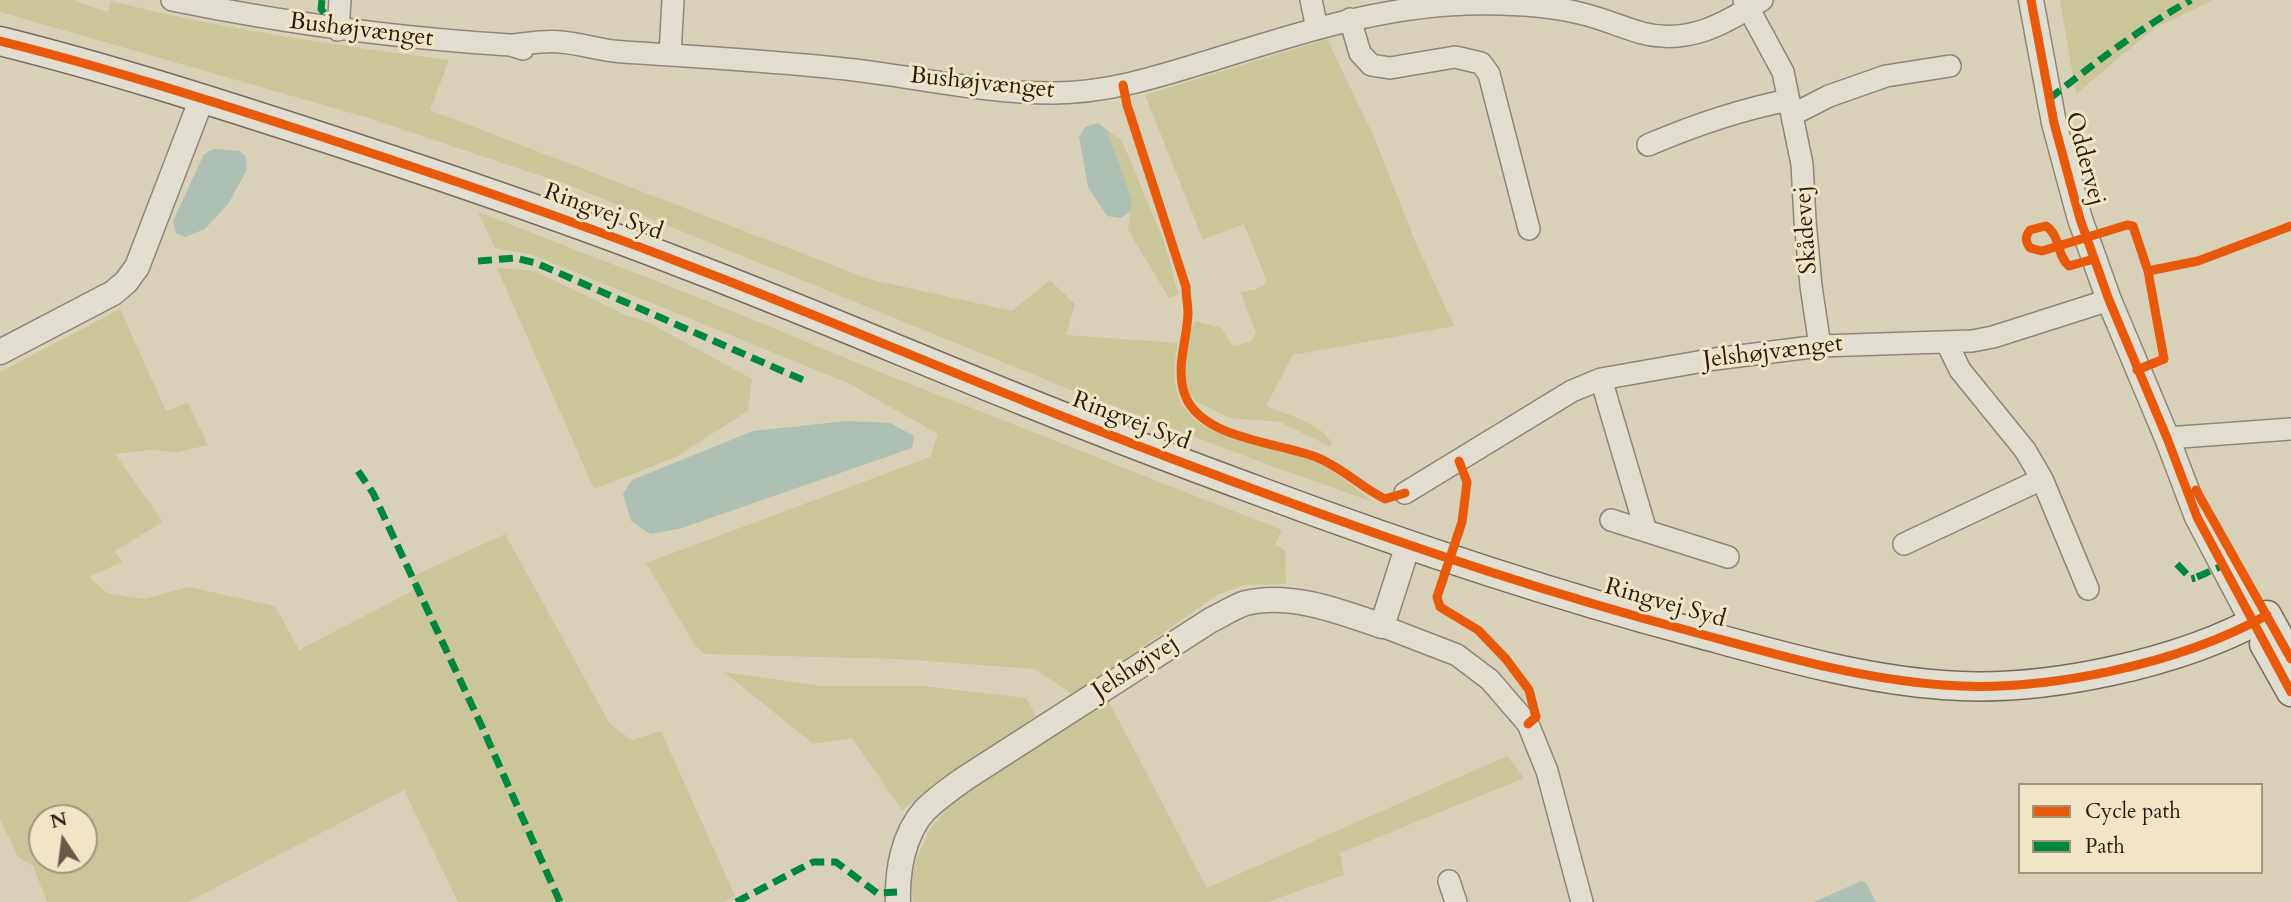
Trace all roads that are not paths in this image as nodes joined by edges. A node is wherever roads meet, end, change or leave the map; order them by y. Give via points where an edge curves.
1 (172, 0) edge
2 (340, 0) edge
3 (673, 0) edge
4 (1311, 0) edge
5 (2031, 0) edge
6 (1751, 3) edge
7 (1350, 19) junction
8 (1317, 28) junction
9 (338, 30) junction
10 (0, 41) edge
11 (670, 55) junction
12 (1950, 66) dead end
13 (202, 98) junction
14 (1791, 108) junction
15 (1648, 145) dead end
16 (1529, 229) dead end
17 (2109, 300) junction
18 (1947, 343) junction
19 (1821, 346) junction
20 (0, 352) edge
21 (1601, 379) junction
22 (2291, 429) edge
23 (2167, 438) junction
24 (2042, 479) junction
25 (1405, 493) dead end
26 (1611, 520) dead end
27 (1646, 531) junction
28 (1904, 544) dead end
29 (1408, 545) junction
30 (1728, 557) dead end
31 (2088, 589) dead end
32 (2260, 619) junction
33 (1382, 626) junction
34 (2291, 659) edge
35 (2291, 692) edge
36 (1449, 881) dead end
37 (898, 902) edge
38 (1456, 902) edge
39 (1582, 902) edge

1 - 9 street, Bushøjvænget
2 - 9 street
3 - 11 street
4 - 8 street
5 - 17 street, Oddervej via 2054,123 2080,219
6 - 7 street, Bushøjvænget via 1723,25 1667,37 1584,14 1506,5 1417,8
6 - 14 street, Skådevej via 1783,72
7 - 8 street, Bushøjvænget
7 - 16 street via 1360,54 1371,65 1390,68 1455,57 1481,63 1489,74
8 - 11 street, Bushøjvænget via 1149,80 1064,92 996,89 806,64
9 - 11 street, Bushøjvænget via 510,46 548,55 606,51
10 - 13 main road, Ringvej Syd
12 - 14 street via 1886,75
13 - 20 street via 137,267 126,282
13 - 29 main road, Ringvej Syd via 544,212 1061,416
14 - 15 street via 1745,109
14 - 19 street, Skådevej via 1802,164 1811,286
17 - 18 street, Jelshøjvænget via 1993,337
17 - 23 street, Oddervej
18 - 19 street, Jelshøjvænget
18 - 24 street via 1960,370 2025,450
19 - 21 street, Jelshøjvænget
21 - 25 street, Jelshøjvænget via 1572,391
21 - 27 street
22 - 23 street
23 - 32 street, Oddervej via 2197,517
24 - 28 street
24 - 31 street
26 - 27 street
27 - 30 street
29 - 32 main road, Ringvej Syd via 1529,586 1786,657 1860,674 1951,686 2076,678 2166,657
29 - 33 street
32 - 34 main road, Oddervej
32 - 35 main road, Oddervej
33 - 37 street, Jelshøjvej via 1310,604 1273,601 1246,603 1211,620 939,797 923,812 904,848
33 - 39 street via 1457,655 1490,680 1528,724 1547,771
36 - 38 street

